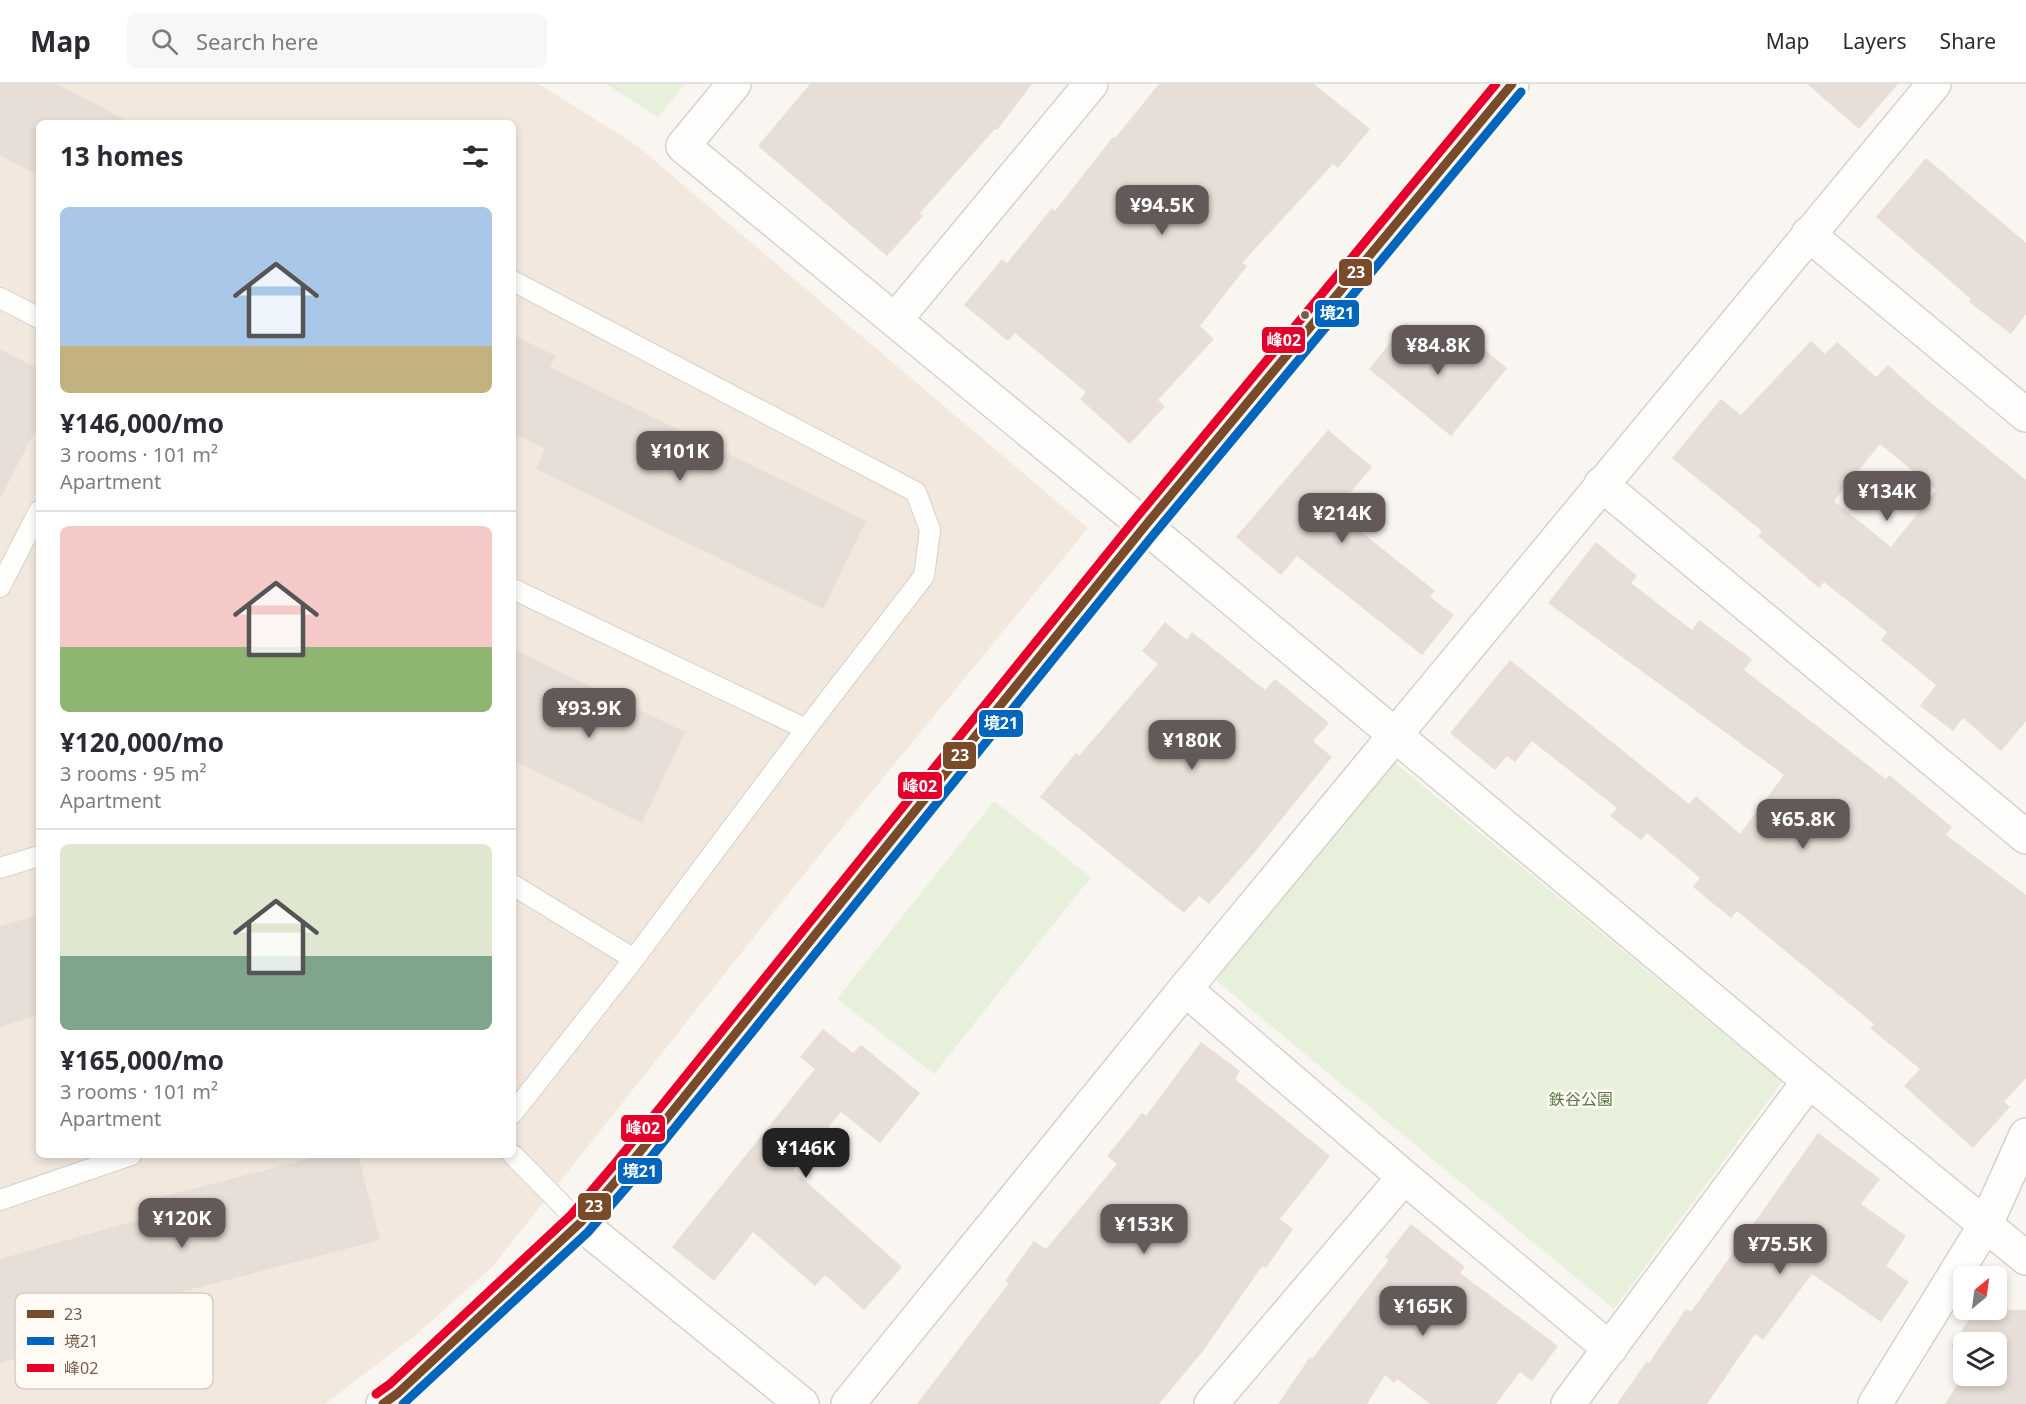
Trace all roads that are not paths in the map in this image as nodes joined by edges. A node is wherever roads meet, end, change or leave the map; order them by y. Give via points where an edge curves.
1 (734, 84) edge
2 (1091, 84) edge
3 (1512, 84) edge
4 (1934, 84) edge
5 (1808, 234) junction
6 (516, 283) edge
7 (0, 298) edge
8 (36, 316) edge
9 (896, 320) junction
10 (2026, 415) edge
11 (1601, 484) junction
12 (36, 517) edge
13 (1144, 526) junction
14 (0, 587) edge
15 (516, 590) edge
16 (806, 729) junction
17 (1395, 734) junction
18 (2026, 837) edge
19 (36, 857) edge
20 (0, 868) edge
21 (516, 887) edge
22 (634, 959) junction
23 (1185, 989) junction
24 (1809, 1081) junction
25 (516, 1109) edge
26 (2026, 1135) edge
27 (122, 1158) edge
28 (516, 1158) edge
29 (1404, 1177) junction
30 (0, 1200) edge
31 (580, 1223) junction
32 (1986, 1224) junction
33 (2026, 1258) edge
34 (1610, 1349) junction
35 (383, 1404) edge
36 (802, 1404) edge
37 (848, 1404) edge
38 (1211, 1404) edge
39 (1568, 1404) edge
40 (1875, 1404) edge

1 - 9 street via 683,146
2 - 9 street
3 - 13 street
4 - 5 street
5 - 10 street
5 - 11 street
6 - 16 lane via 916,492 930,530 924,576
7 - 8 lane
9 - 13 street
11 - 17 street
11 - 18 street
12 - 14 lane
13 - 17 street
13 - 31 street
15 - 16 lane
16 - 22 lane
17 - 23 street
17 - 24 street
19 - 20 lane
21 - 22 lane
22 - 25 lane
23 - 29 street
23 - 37 street
24 - 32 street
24 - 34 street
26 - 32 street
27 - 30 lane
28 - 31 lane
29 - 34 street
29 - 38 street
31 - 35 street
31 - 36 street
32 - 33 street
32 - 40 street
34 - 39 street

